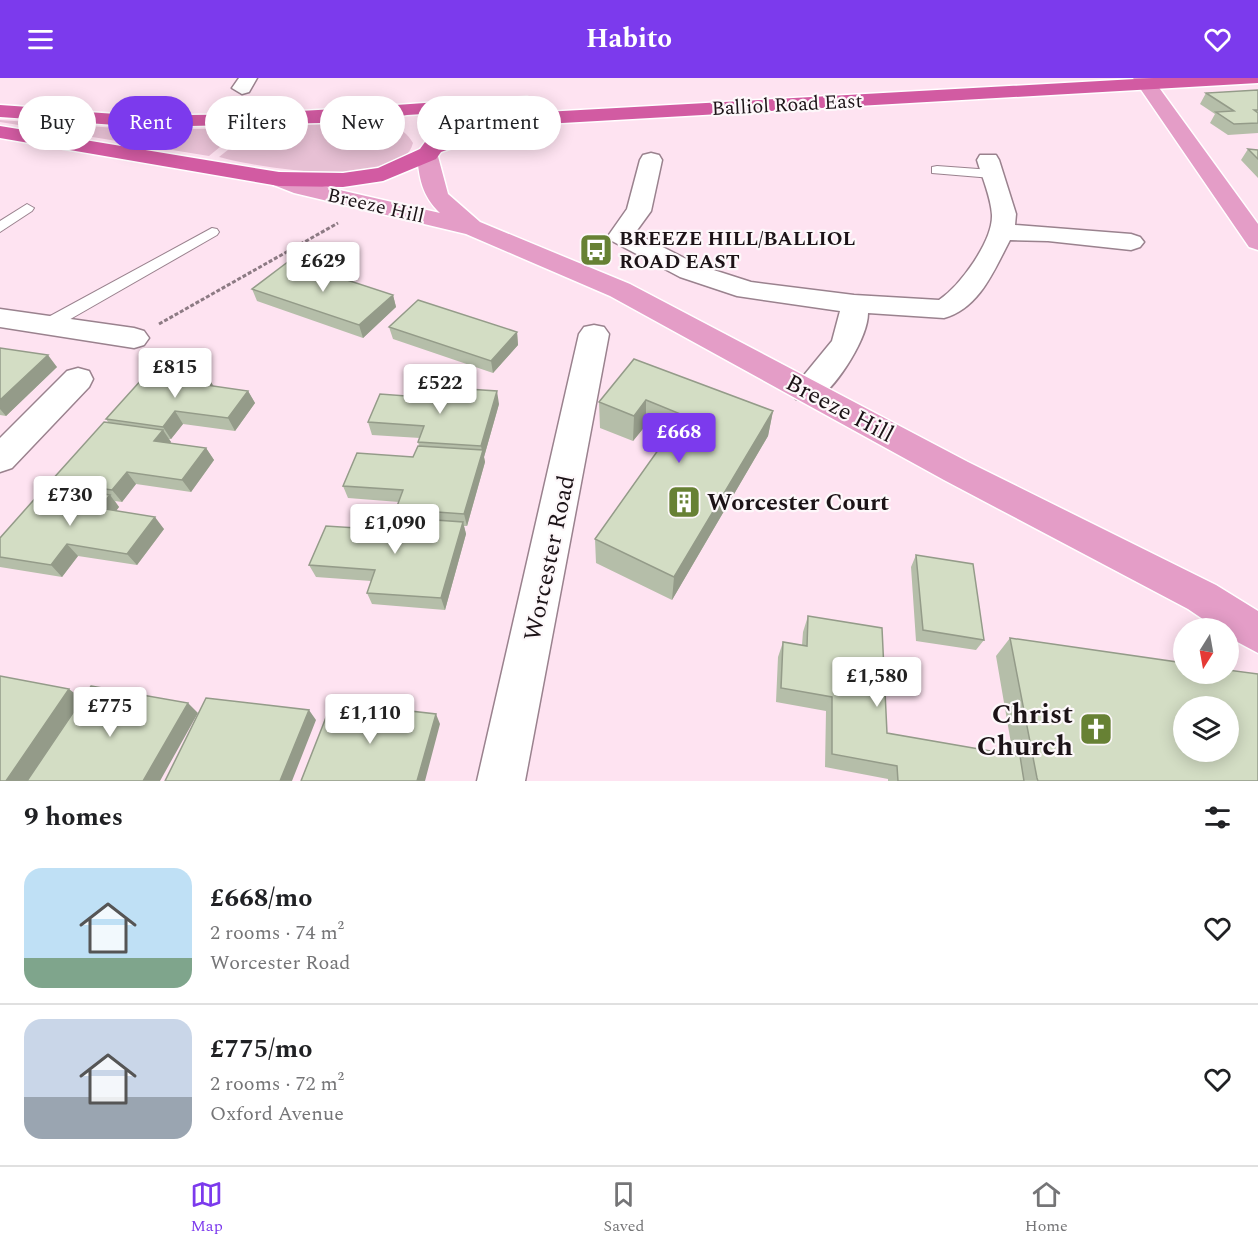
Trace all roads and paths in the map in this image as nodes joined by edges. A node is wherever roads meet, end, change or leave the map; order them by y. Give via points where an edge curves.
1 (1034, 78) edge
2 (1254, 78) edge
3 (1144, 81) edge
4 (405, 109) edge
5 (0, 111) edge
6 (320, 117) edge
7 (561, 117) edge
8 (0, 132) edge
9 (431, 150) joint
10 (651, 160) dead end
11 (990, 167) joint
12 (937, 170) dead end
13 (279, 179) junction
14 (27, 208) dead end
15 (345, 218) dead end
16 (0, 228) edge
17 (474, 228) junction
18 (212, 232) dead end
19 (1002, 232) junction
20 (1131, 242) dead end
21 (1258, 242) edge
22 (854, 304) junction
23 (0, 318) edge
24 (47, 325) junction
25 (594, 334) dead end
26 (134, 338) joint
27 (78, 379) dead end
28 (807, 391) junction
29 (0, 459) edge
30 (1202, 597) junction
31 (1258, 614) edge
32 (1258, 634) edge
33 (501, 781) edge

1 - 4 highway, Balliol Road East
2 - 3 highway, Balliol Road East
3 - 7 highway, Balliol Road East
3 - 21 main road
5 - 6 highway via 145,121
8 - 13 highway, Breeze Hill
9 - 13 highway, Breeze Hill via 382,174 343,180
9 - 17 main road, Breeze Hill via 430,183 442,203
10 - 22 street via 639,211 621,236 689,271 747,290
11 - 12 lane
11 - 19 street via 1004,214
13 - 17 main road, Breeze Hill via 302,188
14 - 16 lane
15 - 26 path
17 - 28 main road, Breeze Hill via 621,290
18 - 24 lane
19 - 20 street
19 - 22 street via 972,286 945,309
22 - 28 street via 855,319 846,347
23 - 24 street
24 - 26 street
25 - 33 street, Worcester Road
27 - 29 street
28 - 30 main road, Breeze Hill
30 - 31 main road, Breeze Hill
30 - 32 main road, Breeze Hill

